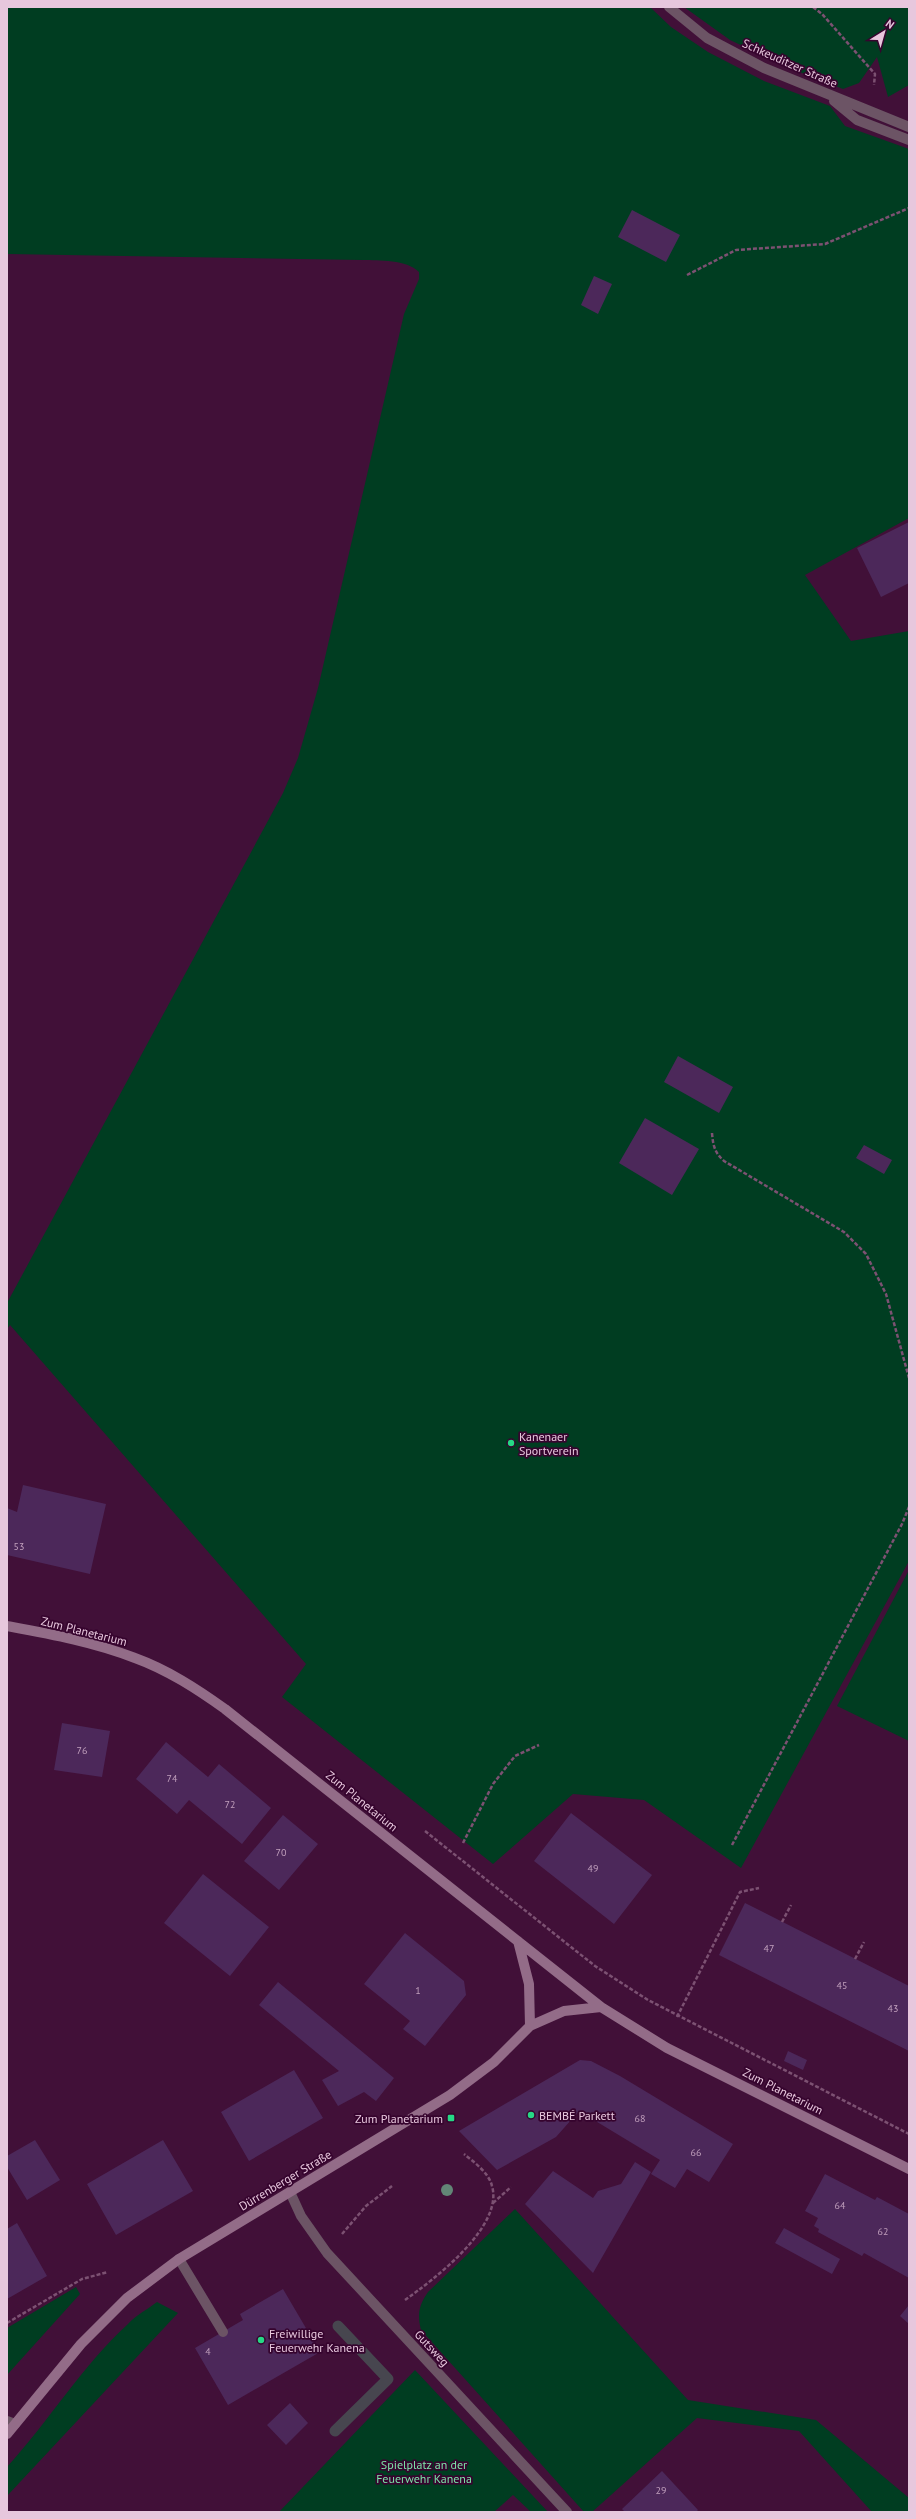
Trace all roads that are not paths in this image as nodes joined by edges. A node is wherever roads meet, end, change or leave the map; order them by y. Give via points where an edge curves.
1 (668, 7) edge
2 (810, 88) junction
3 (909, 127) edge
4 (909, 140) edge
5 (7, 1626) edge
6 (518, 1941) junction
7 (601, 2006) junction
8 (530, 2026) junction
9 (909, 2169) edge
10 (290, 2192) junction
11 (180, 2259) junction
12 (223, 2332) dead end
13 (11, 2423) edge
14 (7, 2434) edge
15 (567, 2512) edge

1 - 2 street, Schkeuditzer Straße via 707,38 764,68
2 - 3 street, Schkeuditzer Straße
2 - 4 street via 836,102 857,120
5 - 6 street, Zum Planetarium via 104,1647 141,1660 193,1687 225,1709
6 - 7 street, Zum Planetarium
6 - 8 street via 529,1984
7 - 8 street, Dürrenberger Straße via 564,2011
7 - 9 street, Zum Planetarium via 667,2048
8 - 10 street, Dürrenberger Straße via 494,2062 450,2095
10 - 11 street, Dürrenberger Straße
10 - 15 street, Gutsweg via 301,2216 327,2253
11 - 12 street
11 - 13 street, Dürrenberger Straße via 122,2303 81,2344
13 - 14 street, Dürrenberger Straße

